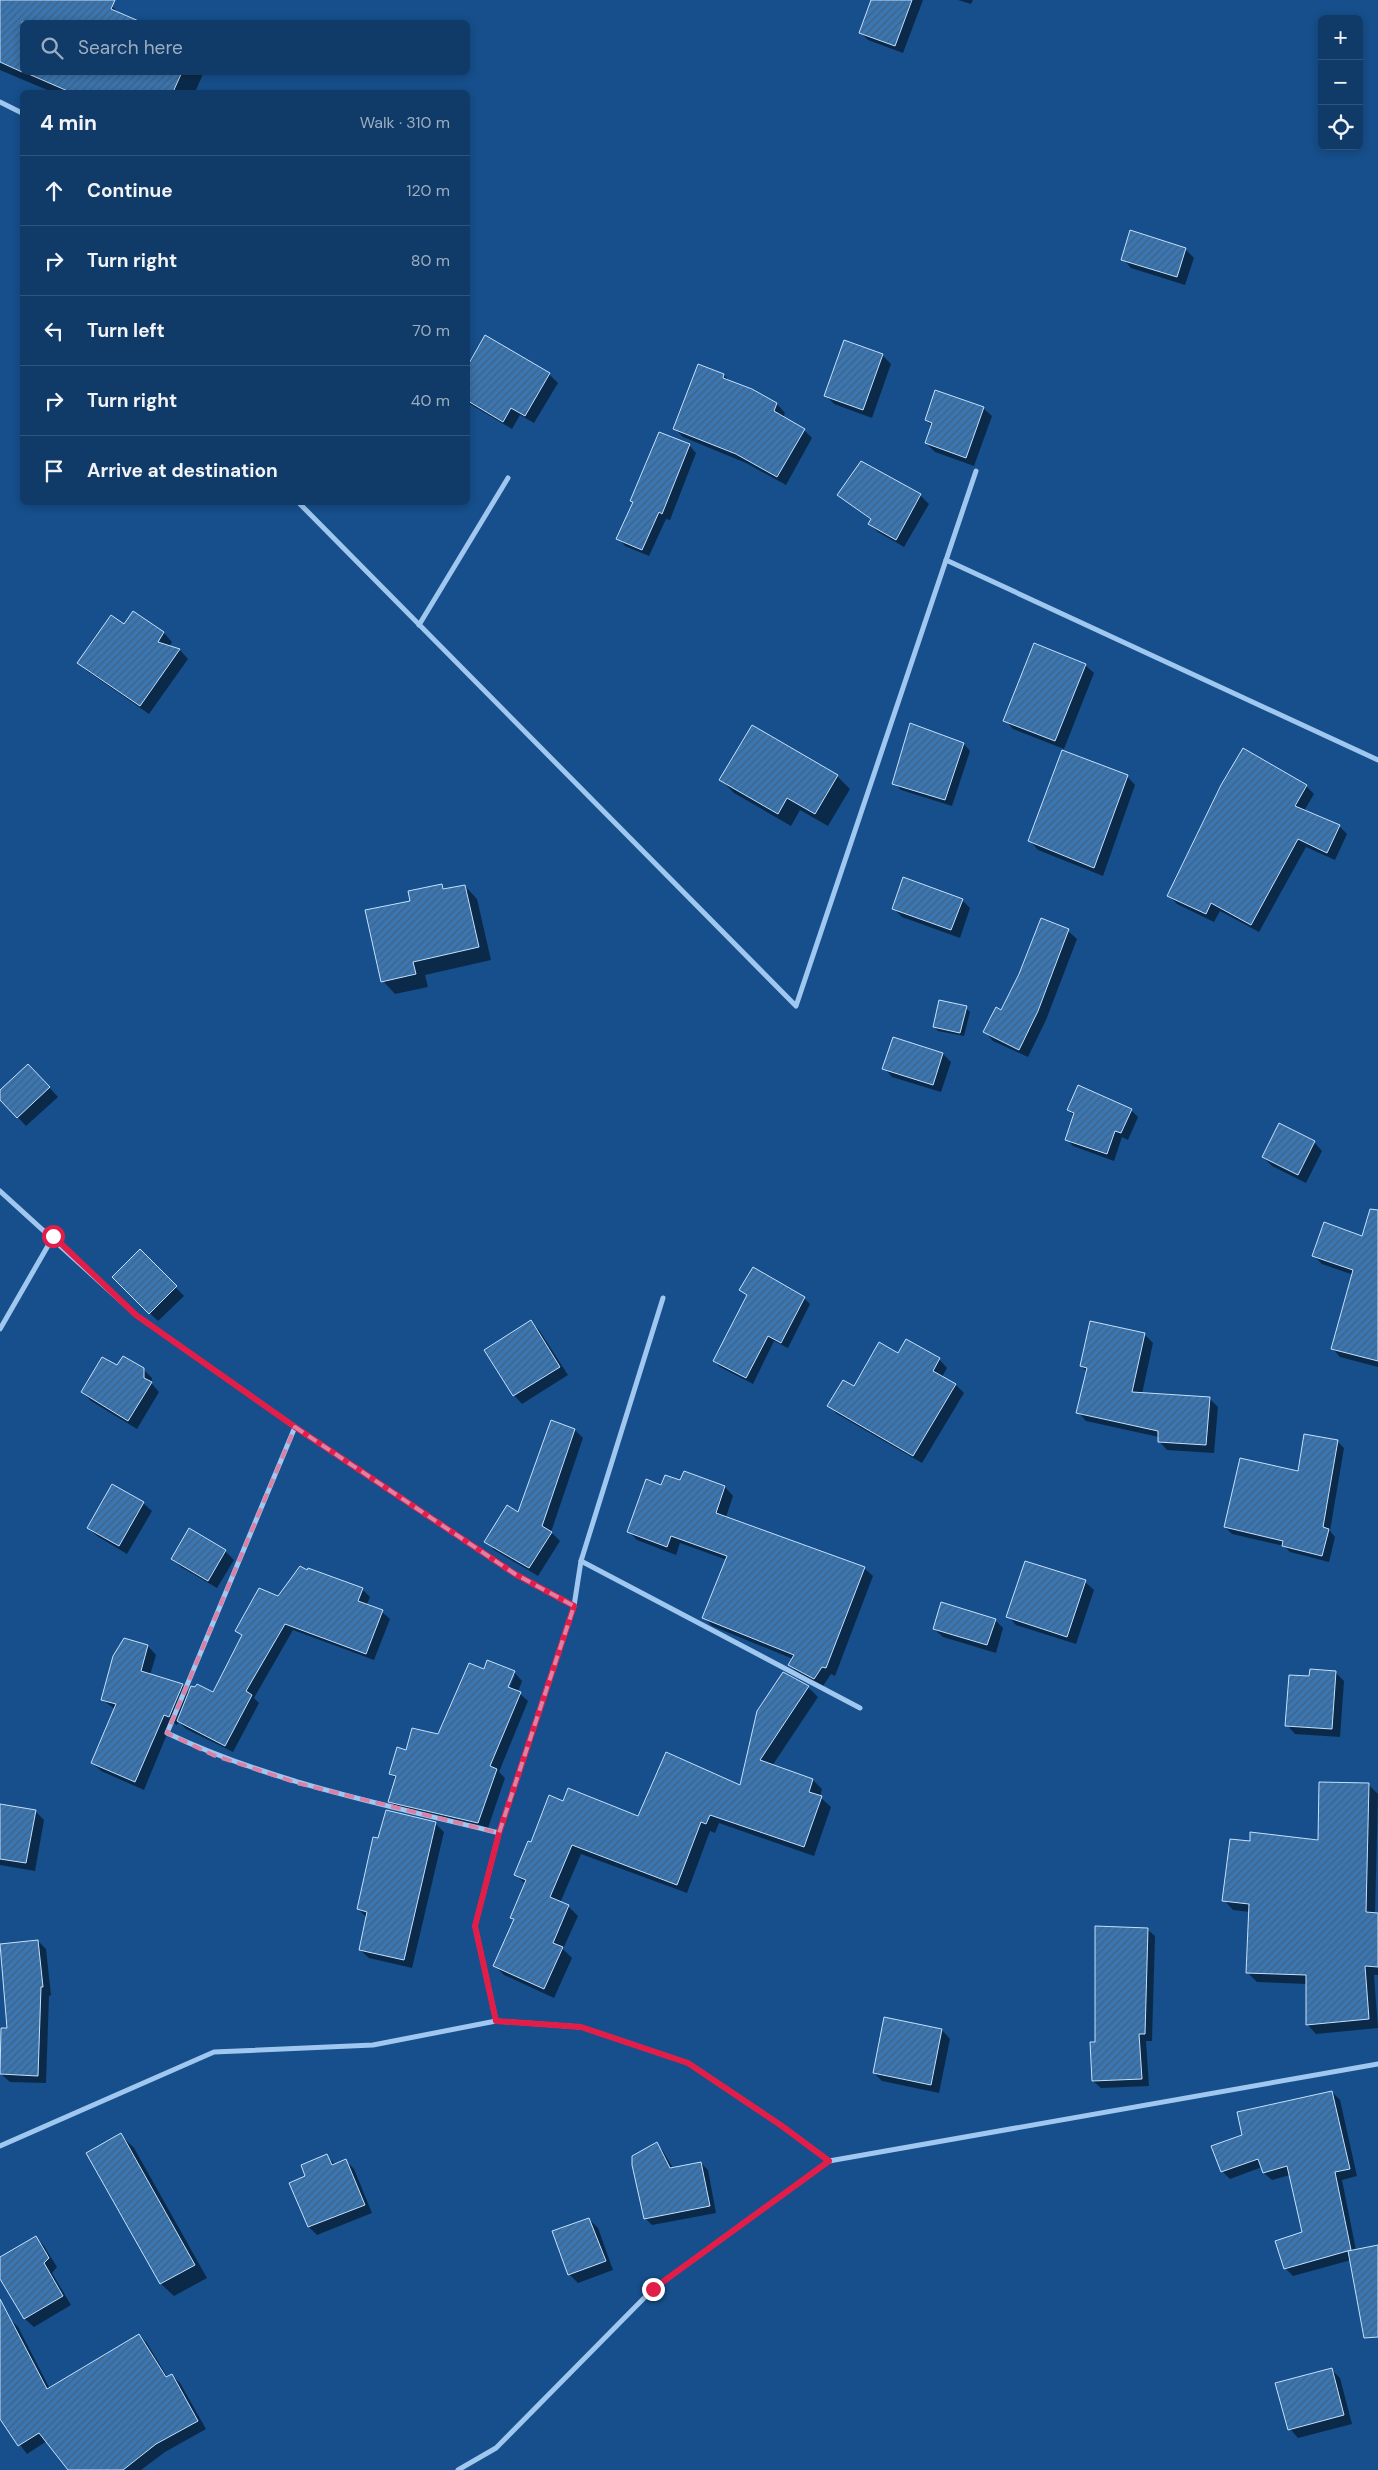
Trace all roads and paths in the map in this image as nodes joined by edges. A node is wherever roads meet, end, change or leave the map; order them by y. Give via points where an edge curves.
1 (0, 102) edge
2 (20, 112) edge
3 (976, 471) dead end
4 (508, 478) dead end
5 (301, 505) edge
6 (946, 560) junction
7 (419, 625) junction
8 (1378, 760) edge
9 (0, 1191) edge
10 (53, 1236) junction
11 (663, 1298) dead end
12 (0, 1329) edge
13 (295, 1427) junction
14 (581, 1561) junction
15 (574, 1606) junction
16 (860, 1708) dead end
17 (499, 1833) junction
18 (496, 2021) junction
19 (1378, 2064) edge
20 (0, 2146) edge
21 (829, 2161) junction
22 (458, 2470) edge

1 - 2 street
3 - 6 street
4 - 7 street
5 - 7 street
6 - 7 street via 796,1006
6 - 8 street
9 - 10 street
10 - 12 street
10 - 13 street via 136,1315
11 - 14 street
13 - 15 street via 515,1574
13 - 17 street via 167,1733 213,1755 297,1783
14 - 15 street
14 - 16 street
15 - 17 street
17 - 18 street via 475,1926
18 - 20 street via 373,2045 214,2052
18 - 21 street via 581,2027 688,2063
19 - 21 street
21 - 22 street via 653,2289 496,2448

